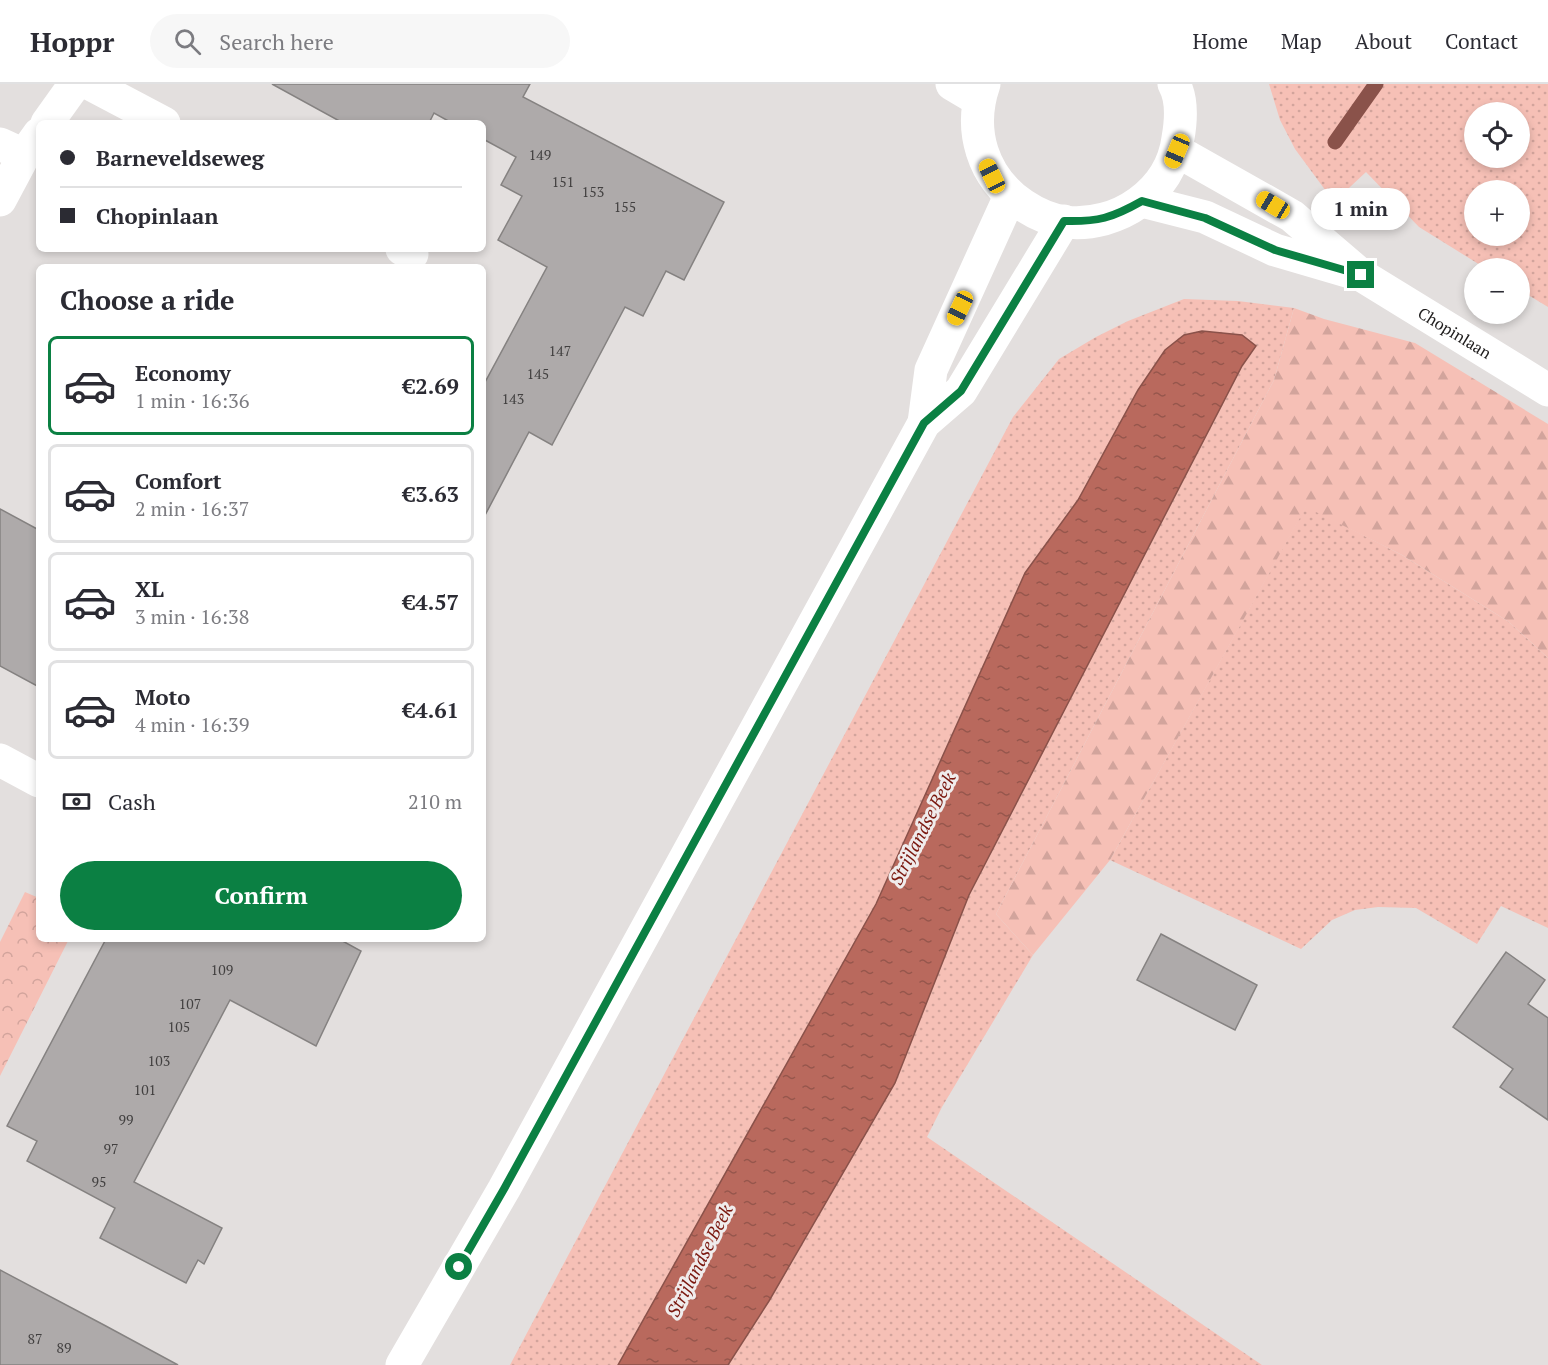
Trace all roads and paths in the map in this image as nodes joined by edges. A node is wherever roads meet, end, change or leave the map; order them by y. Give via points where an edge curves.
1 (75, 84) edge
2 (90, 84) edge
3 (1174, 84) edge
4 (971, 89) edge
5 (49, 120) edge
6 (158, 120) edge
7 (21, 145) edge
8 (1177, 151) junction
9 (1010, 196) junction
10 (0, 200) edge
11 (1142, 201) junction
12 (1064, 221) junction
13 (1361, 275) junction
14 (1548, 390) edge
15 (924, 423) junction
16 (0, 760) edge
17 (36, 779) edge
18 (402, 1365) edge

1 - 5 main road
2 - 6 main road
3 - 8 main road via 1181,120
4 - 9 main road via 981,152 992,176
7 - 10 main road
8 - 11 main road via 1169,170
8 - 13 main road, Chopinlaan via 1292,216
9 - 12 main road via 1035,213
9 - 15 main road via 931,370
11 - 12 main road via 1119,215 1091,222
11 - 13 main road, Chopinlaan via 1205,218 1275,250
12 - 15 main road via 961,391
13 - 14 main road, Chopinlaan
15 - 18 main road via 504,1189
16 - 17 main road

